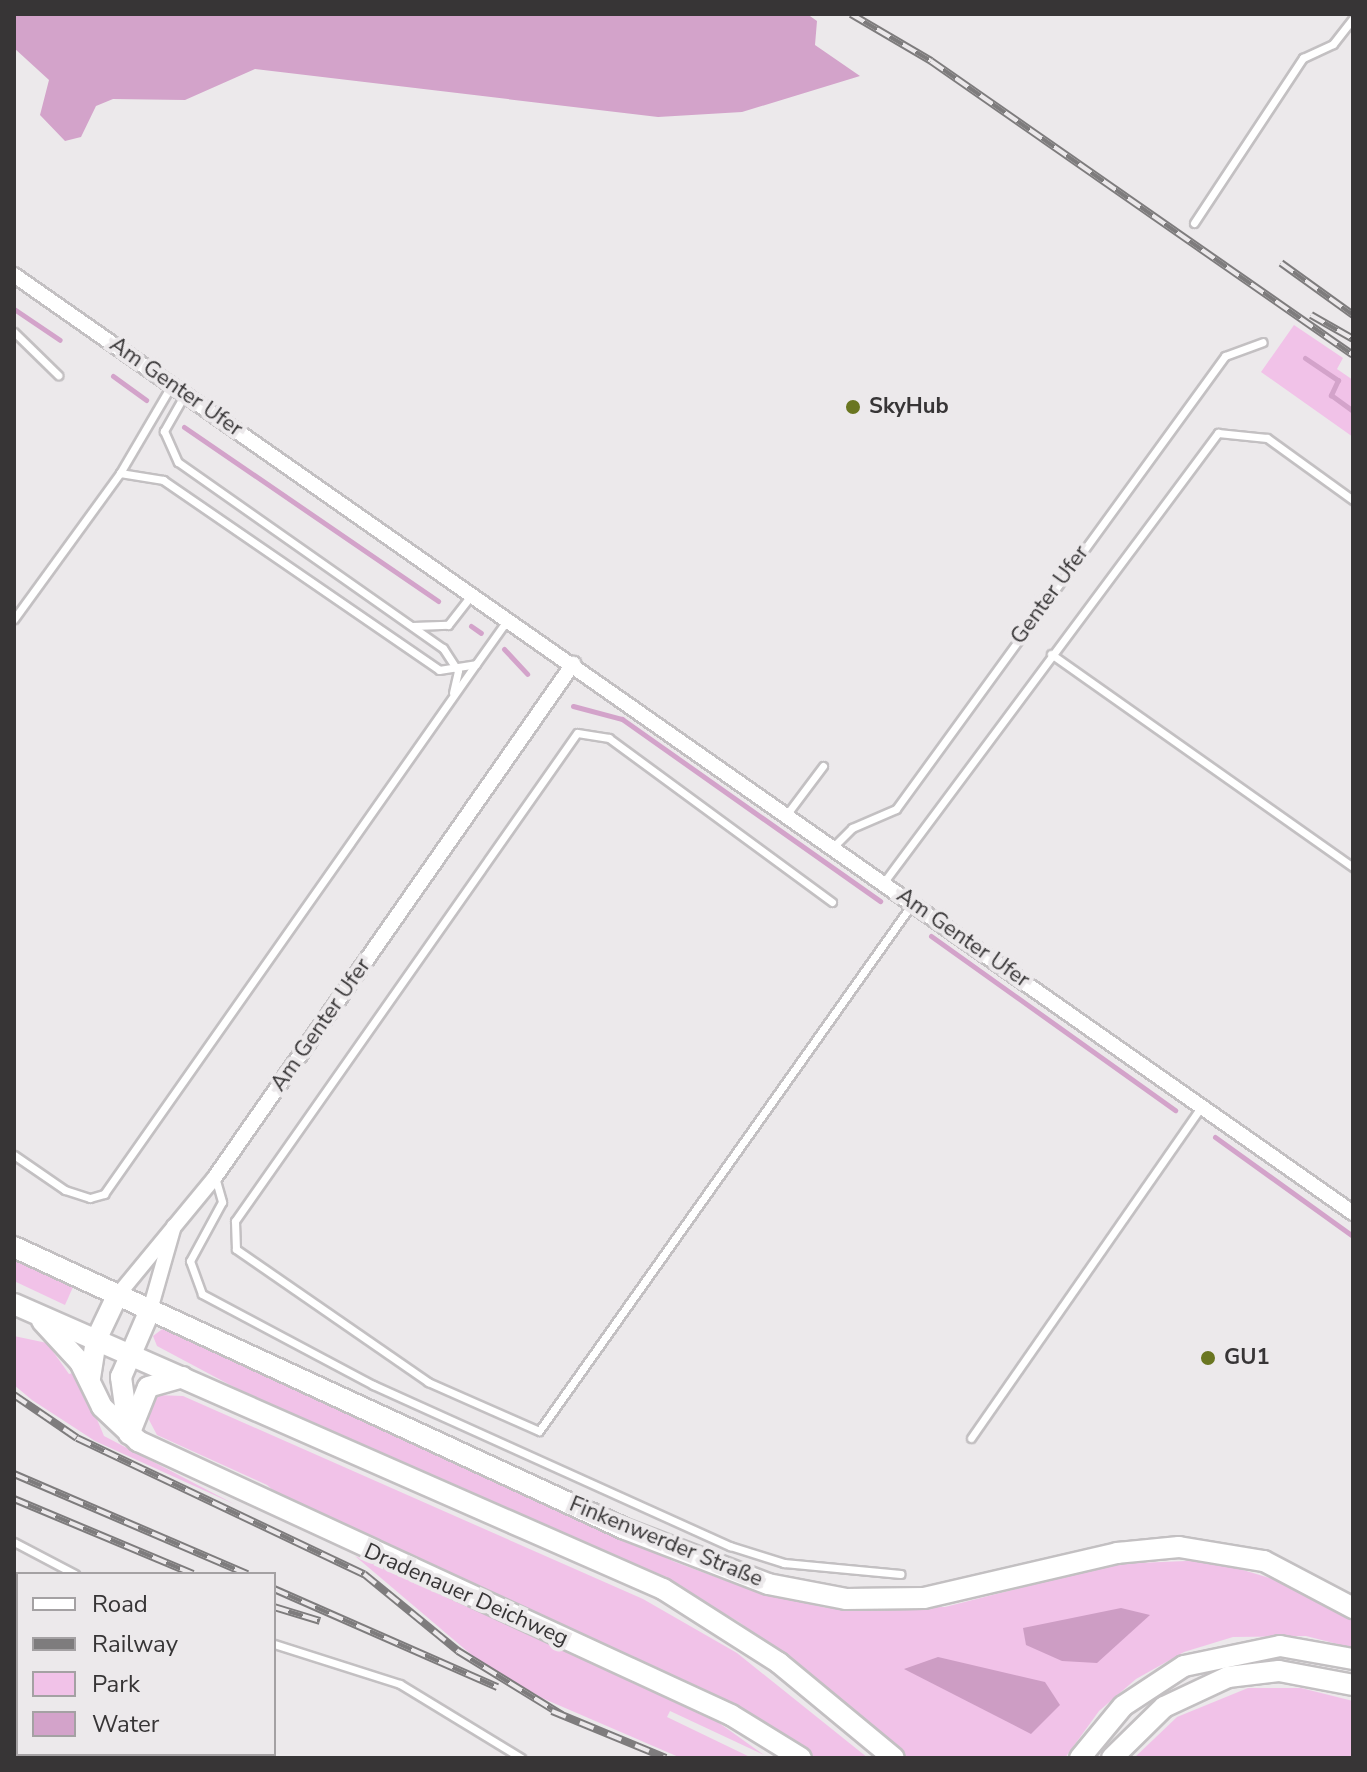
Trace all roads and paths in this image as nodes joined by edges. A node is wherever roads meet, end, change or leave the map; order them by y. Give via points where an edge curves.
1 (1353, 18) edge
2 (1194, 223) dead end
3 (14, 275) edge
4 (14, 332) edge
5 (1263, 342) dead end
6 (58, 375) dead end
7 (172, 384) junction
8 (185, 394) junction
9 (120, 473) junction
10 (1353, 500) edge
11 (472, 594) junction
12 (14, 619) edge
13 (508, 619) junction
14 (407, 624) junction
15 (1051, 654) junction
16 (476, 664) junction
17 (573, 664) junction
18 (458, 671) junction
19 (451, 702) junction
20 (823, 766) dead end
21 (787, 814) junction
22 (833, 847) junction
23 (1353, 867) edge
24 (884, 882) junction
25 (832, 902) dead end
26 (913, 902) junction
27 (1201, 1107) junction
28 (14, 1155) edge
29 (215, 1177) junction
30 (1353, 1213) edge
31 (174, 1225) junction
32 (14, 1247) edge
33 (117, 1296) junction
34 (14, 1304) edge
35 (150, 1310) junction
36 (33, 1313) junction
37 (96, 1340) junction
38 (128, 1354) junction
39 (183, 1377) junction
40 (90, 1378) junction
41 (130, 1435) junction
42 (971, 1438) dead end
43 (14, 1542) edge
44 (71, 1572) edge
45 (900, 1574) dead end
46 (1353, 1608) edge
47 (276, 1645) edge
48 (1353, 1659) edge
49 (1353, 1685) edge
50 (521, 1758) edge
51 (801, 1758) edge
52 (894, 1758) edge
53 (1080, 1758) edge
54 (1112, 1758) edge

1 - 2 lane via 1333,44 1303,58
3 - 7 street, Am Genter Ufer
4 - 6 lane
5 - 22 lane, Genter Ufer via 1225,356 896,809 852,828
7 - 8 street, Am Genter Ufer
7 - 9 lane
8 - 11 street, Am Genter Ufer
8 - 14 lane via 164,431 178,462
9 - 12 lane
9 - 18 lane via 163,480 428,665
10 - 15 lane via 1267,438 1218,433
11 - 13 street, Am Genter Ufer
11 - 14 lane via 448,625
13 - 16 lane
13 - 17 street, Am Genter Ufer
14 - 18 lane via 443,648
15 - 23 lane
15 - 24 lane
16 - 18 lane
16 - 19 lane
17 - 21 street, Am Genter Ufer
17 - 29 street, Am Genter Ufer
18 - 19 lane
19 - 28 lane via 104,1194 90,1198 65,1190
20 - 21 lane
21 - 22 street, Am Genter Ufer
22 - 24 street, Am Genter Ufer
24 - 26 street, Am Genter Ufer
25 - 26 lane via 609,738 577,733 235,1221 236,1249 428,1382 539,1431
26 - 27 street, Am Genter Ufer
27 - 30 street, Am Genter Ufer
27 - 42 lane
29 - 31 street, Am Genter Ufer
29 - 45 lane via 222,1202 190,1261 202,1294 373,1385 730,1546 784,1563
31 - 33 street, Am Genter Ufer
31 - 35 street, Am Genter Ufer
32 - 33 main road, Finkenwerder Straße
33 - 35 main road, Finkenwerder Straße
33 - 37 main road
34 - 36 main road, Finkenwerder Straße
35 - 38 main road
35 - 46 main road, Finkenwerder Straße via 625,1529 768,1584 846,1599 924,1598 1117,1553 1179,1547 1264,1561
36 - 37 main road, Finkenwerder Straße
36 - 40 main road, Dradenauer Deichweg
37 - 38 main road, Finkenwerder Straße
37 - 40 main road
38 - 39 main road, Finkenwerder Straße
38 - 41 main road via 119,1391
39 - 41 main road via 148,1387
39 - 52 main road, Finkenwerder Straße via 663,1589 779,1663
40 - 41 main road, Dradenauer Deichweg via 102,1407
41 - 51 main road, Dradenauer Deichweg via 731,1715
43 - 44 lane
47 - 50 lane via 400,1684
48 - 53 main road via 1280,1646 1184,1666 1123,1706
49 - 54 main road via 1279,1671 1228,1677 1152,1715

